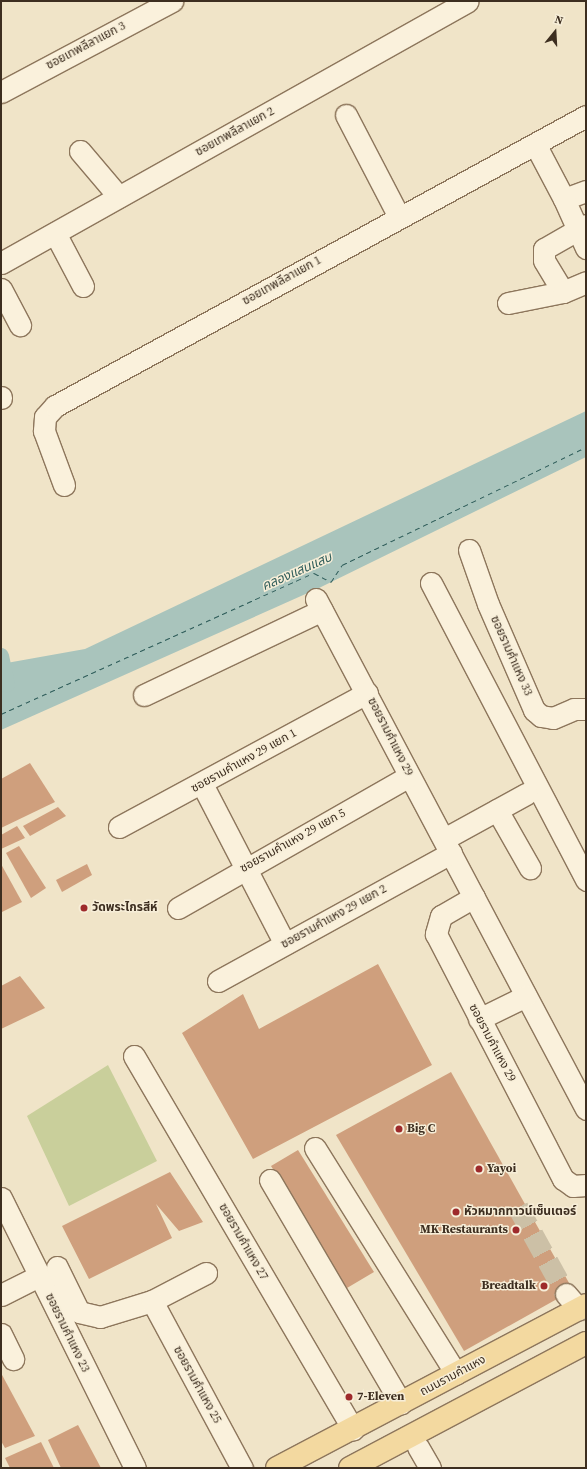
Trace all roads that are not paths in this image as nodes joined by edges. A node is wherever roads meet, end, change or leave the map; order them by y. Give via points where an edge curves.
1 (468, 1) edge
2 (162, 3) edge
3 (1, 92) edge
4 (346, 115) dead end
5 (586, 116) edge
6 (535, 144) junction
7 (80, 151) dead end
8 (586, 191) edge
9 (119, 197) junction
10 (564, 199) junction
11 (399, 217) junction
12 (581, 227) edge
13 (55, 233) junction
14 (586, 248) edge
15 (1, 263) edge
16 (586, 282) edge
17 (83, 286) dead end
18 (1, 289) edge
19 (563, 292) junction
20 (508, 303) dead end
21 (20, 325) dead end
22 (64, 485) dead end
23 (469, 550) dead end
24 (431, 583) dead end
25 (367, 693) junction
26 (144, 695) dead end
27 (586, 709) edge
28 (409, 776) junction
29 (202, 784) junction
30 (526, 794) dead end
31 (497, 810) junction
32 (120, 827) dead end
33 (447, 846) junction
34 (530, 868) dead end
35 (243, 869) junction
36 (586, 880) edge
37 (474, 897) junction
38 (178, 908) dead end
39 (285, 944) junction
40 (218, 981) dead end
41 (526, 996) junction
42 (479, 1019) junction
43 (134, 1056) dead end
44 (586, 1109) edge
45 (315, 1148) dead end
46 (270, 1180) dead end
47 (586, 1186) edge
48 (3, 1206) edge
49 (48, 1272) junction
50 (206, 1273) dead end
51 (1, 1295) edge
52 (152, 1301) junction
53 (581, 1309) edge
54 (1, 1334) edge
55 (586, 1343) edge
56 (13, 1359) dead end
57 (586, 1361) edge
58 (456, 1374) junction
59 (401, 1403) junction
60 (353, 1428) junction
61 (418, 1447) junction
62 (293, 1466) edge
63 (135, 1468) edge
64 (242, 1468) edge
65 (350, 1468) edge
66 (380, 1468) edge
67 (430, 1468) edge

1 - 9 street, ซอยเทพลีลาแยก 2
2 - 3 street, ซอยเทพลีลาแยก 3
4 - 11 street
5 - 6 street, ซอยเทพลีลาแยก 1
6 - 10 street
6 - 11 street, ซอยเทพลีลาแยก 1
7 - 9 street
8 - 10 street
9 - 13 street, ซอยเทพลีลาแยก 2
10 - 12 street
11 - 22 street, ซอยเทพลีลาแยก 1 via 55,406 45,417 44,431
12 - 14 street
12 - 19 street via 544,248 544,260
13 - 15 street, ซอยเทพลีลาแยก 2
13 - 17 street
16 - 19 street
18 - 21 street
19 - 20 street
23 - 27 street, ซอยรามคำแหง 33 via 488,604 534,710 540,716 553,718
24 - 36 street
25 - 26 street, ซอยรามคำแหง 29 via 319,605
25 - 28 street, ซอยรามคำแหง 29
25 - 29 street, ซอยรามคำแหง 29 แยก 1
28 - 33 street, ซอยรามคำแหง 29
28 - 35 street, ซอยรามคำแหง 29 แยก 5
29 - 32 street, ซอยรามคำแหง 29 แยก 1
29 - 35 street
30 - 31 street, ซอยรามคำแหง 29 แยก 2
31 - 33 street, ซอยรามคำแหง 29 แยก 2
31 - 34 street
33 - 37 street, ซอยรามคำแหง 29
33 - 39 street, ซอยรามคำแหง 29 แยก 2
35 - 38 street, ซอยรามคำแหง 29 แยก 5
35 - 39 street
37 - 41 street, ซอยรามคำแหง 29
37 - 42 street, ซอยรามคำแหง 29 via 442,916 436,934
39 - 40 street, ซอยรามคำแหง 29 แยก 2
41 - 42 street
41 - 44 street, ซอยรามคำแหง 29
42 - 47 street, ซอยรามคำแหง 29 via 563,1179 573,1186
43 - 60 street, ซอยรามคำแหง 27
45 - 58 street
46 - 59 street
48 - 49 street, ซอยรามคำแหง 23
49 - 51 street
49 - 52 street via 79,1312 88,1316 119,1313
49 - 63 street, ซอยรามคำแหง 23
50 - 52 street
52 - 64 street, ซอยรามคำแหง 25
53 - 58 main road, ถนนรามคำแหง
53 - 62 main road, ถนนรามคำแหง
54 - 56 street
55 - 65 main road
57 - 61 main road
58 - 59 main road, ถนนรามคำแหง
59 - 60 main road, ถนนรามคำแหง
60 - 62 main road, ถนนรามคำแหง
61 - 66 main road
61 - 67 street

